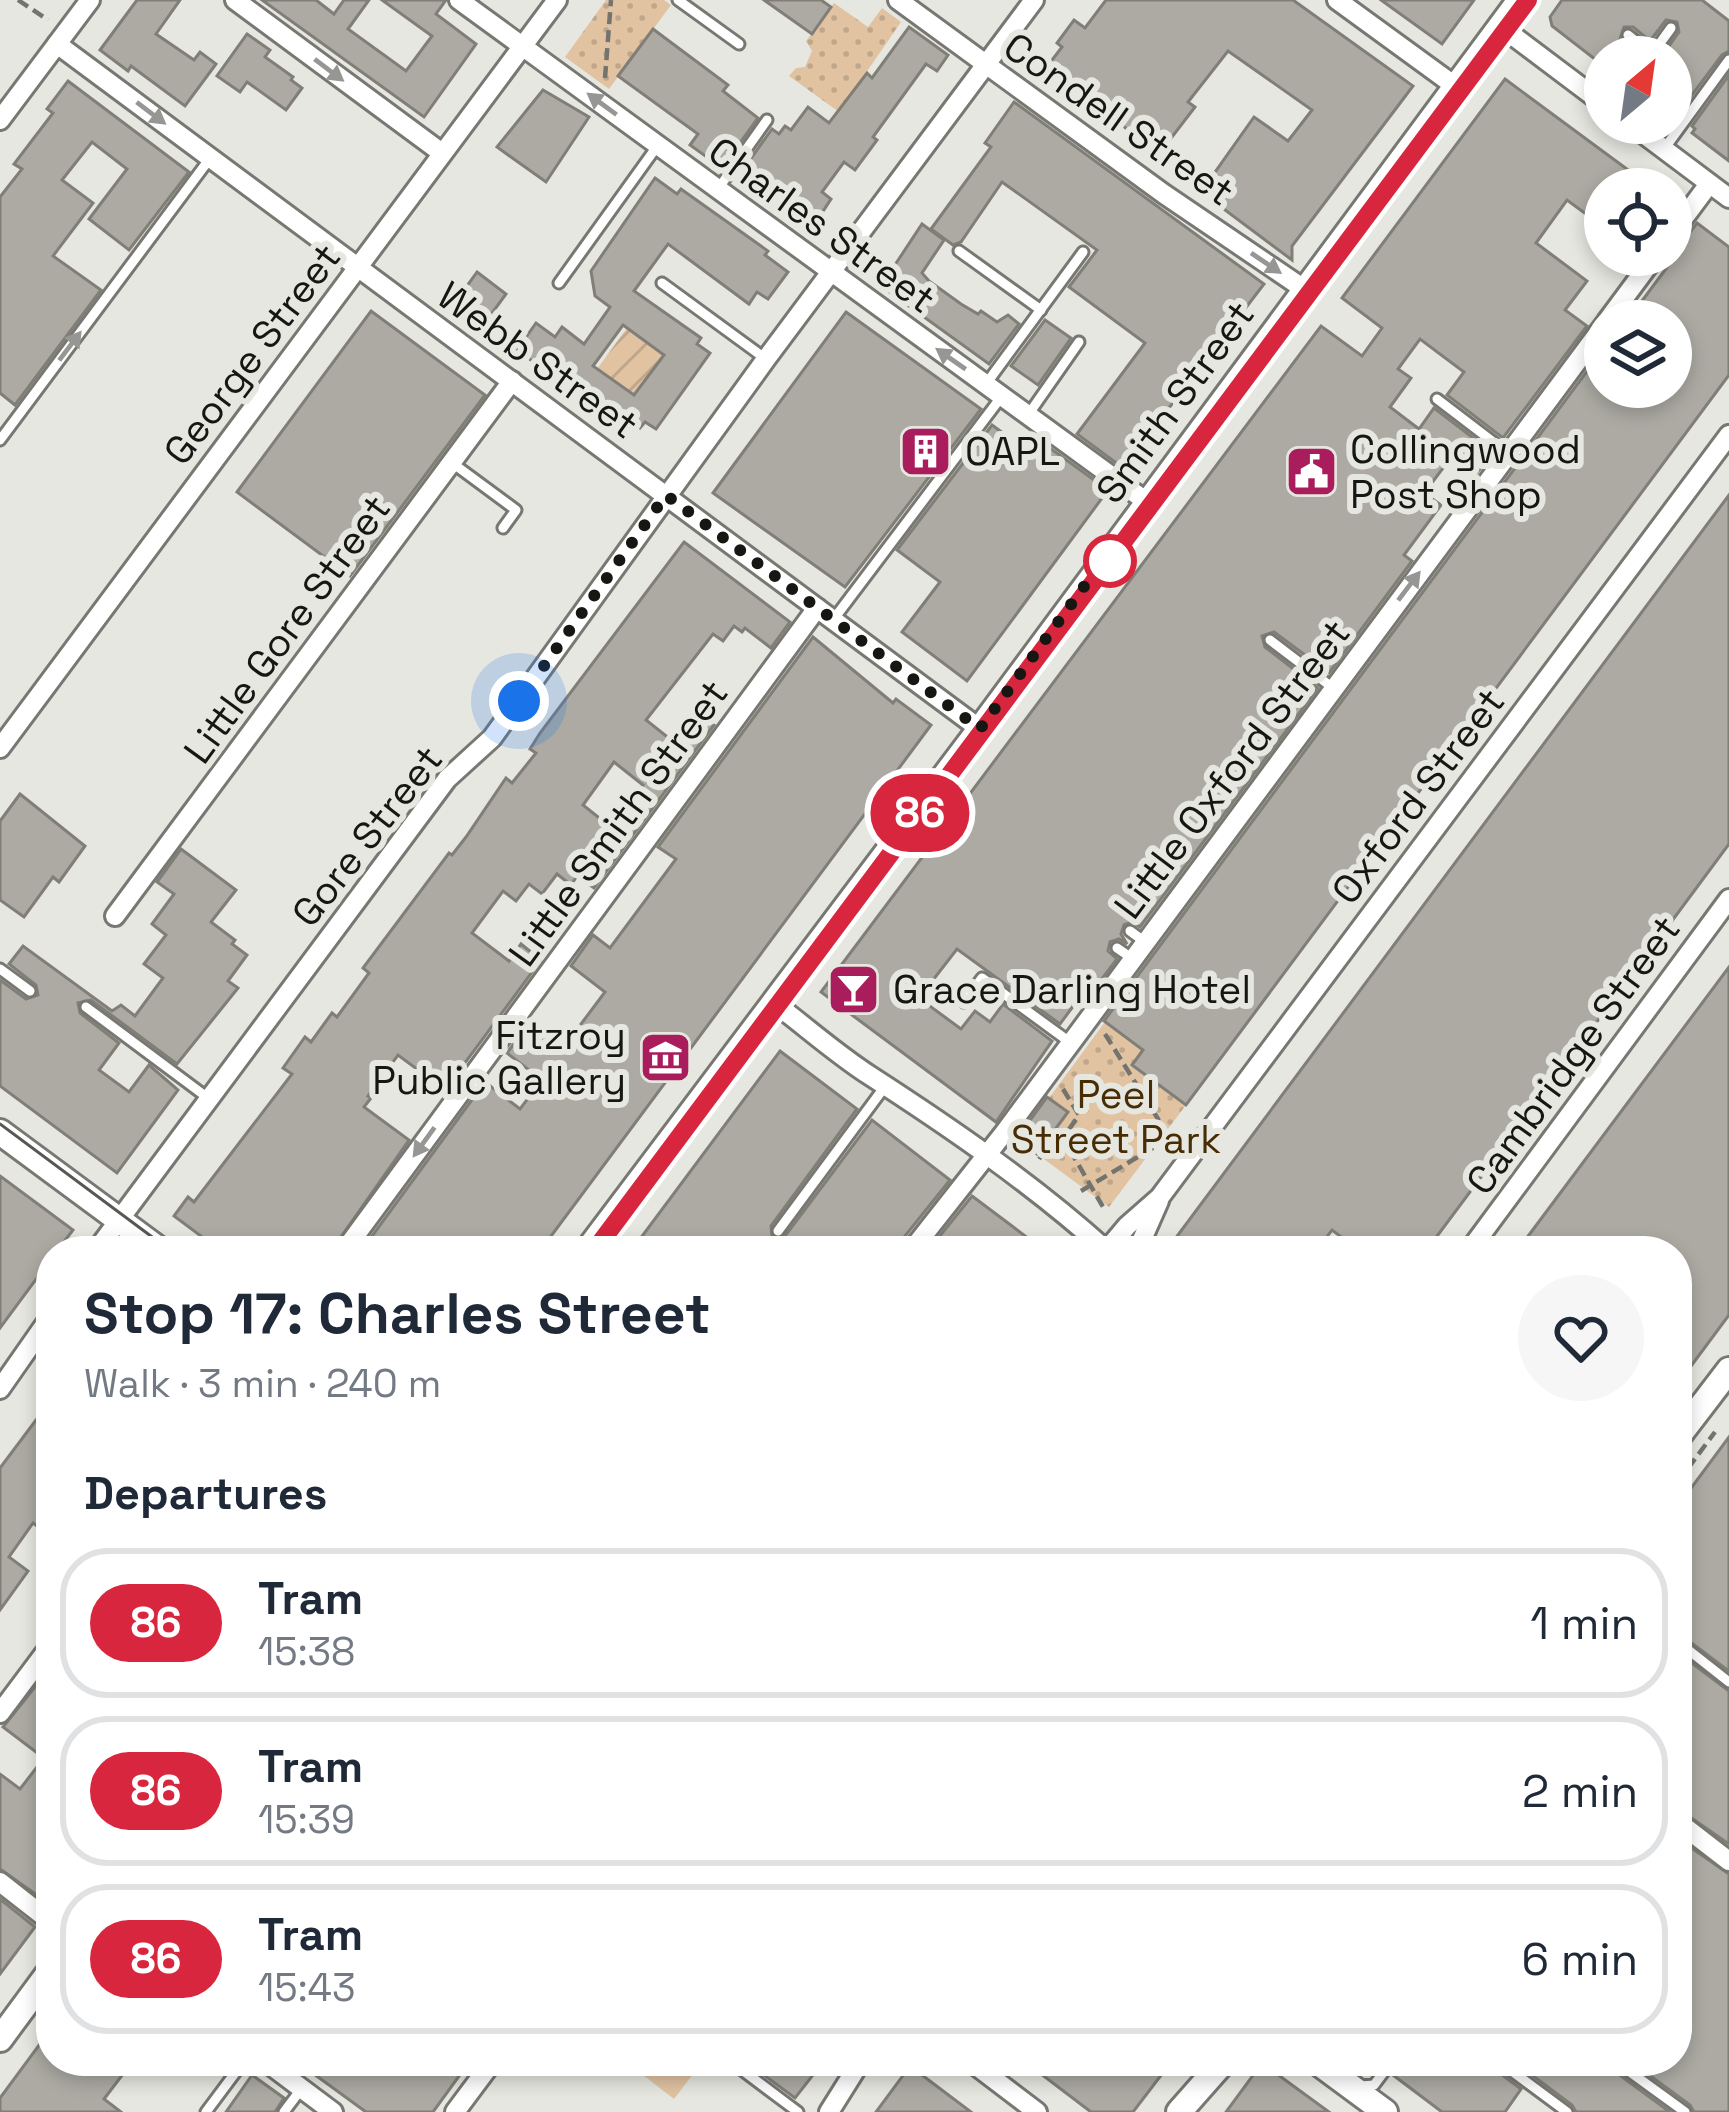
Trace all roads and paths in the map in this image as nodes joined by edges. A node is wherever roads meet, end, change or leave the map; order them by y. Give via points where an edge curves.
1 (90, 0) edge
2 (235, 0) edge
3 (459, 0) edge
4 (557, 0) edge
5 (611, 0) edge
6 (678, 0) edge
7 (898, 0) edge
8 (1034, 0) edge
9 (1337, 0) edge
10 (1520, 0) edge
11 (1500, 26) junction
12 (1672, 28) dead end
13 (1666, 36) edge
14 (57, 44) junction
15 (739, 44) dead end
16 (522, 46) junction
17 (1729, 60) edge
18 (984, 64) junction
19 (1455, 86) junction
20 (605, 89) dead end
21 (1584, 89) edge
22 (0, 120) edge
23 (767, 120) dead end
24 (1657, 144) edge
25 (658, 146) junction
26 (1664, 149) junction
27 (442, 154) junction
28 (211, 158) junction
29 (1709, 184) junction
30 (718, 189) junction
31 (1729, 198) edge
32 (1692, 207) edge
33 (959, 251) dead end
34 (1083, 251) dead end
35 (357, 268) junction
36 (830, 272) junction
37 (559, 283) dead end
38 (662, 284) dead end
39 (1304, 289) junction
40 (1041, 310) junction
41 (1079, 342) dead end
42 (1584, 353) edge
43 (766, 358) junction
44 (512, 381) junction
45 (994, 390) junction
46 (1437, 399) dead end
47 (1028, 415) junction
48 (1729, 435) edge
49 (0, 440) edge
50 (1509, 454) junction
51 (451, 462) junction
52 (666, 495) junction
53 (1147, 502) junction
54 (503, 528) dead end
55 (825, 614) junction
56 (1270, 640) dead end
57 (1320, 695) junction
58 (980, 729) junction
59 (0, 748) edge
60 (1729, 898) edge
61 (115, 916) dead end
62 (0, 968) edge
63 (31, 991) dead end
64 (773, 1002) junction
65 (964, 1002) dead end
66 (86, 1007) dead end
67 (1092, 1013) junction
68 (1071, 1043) junction
69 (1051, 1069) junction
70 (886, 1085) junction
71 (208, 1098) junction
72 (0, 1132) edge
73 (1063, 1138) junction
74 (986, 1155) junction
75 (1040, 1160) dead end
76 (1091, 1186) junction
77 (1081, 1191) dead end
78 (1160, 1197) junction
79 (1103, 1207) dead end
80 (118, 1220) junction
81 (778, 1231) dead end
82 (107, 1236) edge
83 (140, 1236) edge
84 (355, 1236) edge
85 (598, 1236) edge
86 (923, 1236) edge
87 (1088, 1236) edge
88 (1119, 1236) edge
89 (1143, 1236) edge
90 (1480, 1236) edge
91 (36, 1337) edge
92 (1729, 1370) edge
93 (0, 1389) edge
94 (1692, 1418) edge
95 (1716, 1431) dead end
96 (1692, 1463) edge
97 (1692, 1653) edge
98 (36, 1665) edge
99 (1729, 1682) edge
100 (0, 1713) edge
101 (1692, 1833) edge
102 (1729, 1861) edge
103 (0, 1882) edge
104 (36, 1910) edge
105 (36, 1990) edge
106 (0, 2039) edge
107 (233, 2076) edge
108 (286, 2076) edge
109 (482, 2076) edge
110 (750, 2076) edge
111 (853, 2076) edge
112 (984, 2076) edge
113 (1211, 2076) edge
114 (1336, 2076) edge
115 (1381, 2076) edge
116 (1518, 2076) edge
117 (1636, 2076) edge
118 (1350, 2087) junction
119 (302, 2088) junction
120 (1012, 2105) edge
121 (206, 2112) edge
122 (284, 2112) edge
123 (333, 2112) edge
124 (454, 2112) edge
125 (798, 2112) edge
126 (829, 2112) edge
127 (1037, 2112) edge
128 (1179, 2112) edge
129 (1384, 2112) edge
130 (1567, 2112) edge
131 (1685, 2112) edge

1 - 14 street
2 -> 27 street
3 - 16 street, Charles Street
4 - 16 street, George Street
5 - 20 path
6 - 15 lane
7 - 18 street, Condell Street
8 - 18 street, Gore Street
9 - 19 street
10 - 11 street, Smith Street
11 - 19 street, Smith Street
11 - 21 street
12 - 13 lane
14 - 22 street
14 -> 28 street, Webb Street
25 -> 16 street, Charles Street
16 - 27 street, George Street
17 - 26 lane
18 - 36 street, Gore Street
18 -> 39 street, Condell Street
19 - 39 street, Smith Street
23 - 30 lane
24 - 26 street
25 - 30 street, Charles Street
25 - 37 lane
26 - 29 street
27 - 35 street, George Street
28 - 35 street, Webb Street
49 -> 28 lane
29 - 31 street
29 - 32 street
30 - 36 street, Charles Street
33 - 40 lane
34 - 40 lane
35 - 44 street, Webb Street
35 - 59 street, George Street
36 - 43 street, Gore Street
45 -> 36 street, Charles Street
38 - 43 lane
39 - 53 street, Smith Street
40 - 45 lane
41 - 47 lane
42 - 50 street, Little Oxford Street
43 - 52 street, Gore Street
44 - 51 street, Little Gore Street
44 - 52 street, Webb Street
45 - 47 street, Charles Street
45 - 55 lane
46 - 50 lane
47 - 53 street, Charles Street
48 - 78 street, Oxford Street
57 -> 50 street, Little Oxford Street
51 - 54 lane via 516,510
51 - 61 street, Little Gore Street
52 - 55 street, Webb Street
52 - 71 street, Gore Street via 492,738 447,779
53 - 58 street, Smith Street
55 - 58 street, Webb Street
55 -> 84 street, Little Smith Street
56 - 57 lane
57 - 67 street, Little Oxford Street via 1131,945
58 - 64 street, Smith Street
60 - 90 street, Cambridge Street
62 - 63 lane
64 - 70 street
64 - 85 street, Smith Street
65 - 68 lane via 982,978
66 - 71 lane
67 - 68 street, Little Oxford Street
67 - 76 path via 1166,1139
68 - 69 street, Little Oxford Street
69 - 73 path via 1079,1115
69 - 74 street, Little Oxford Street
70 - 74 street
70 - 81 lane
71 - 80 street, Gore Street
72 - 80 street
73 - 75 path
73 - 76 path
74 - 86 street, Little Oxford Street
74 - 87 street
76 - 77 path
76 - 79 path
78 - 88 street, Oxford Street
78 - 89 street, Oxford Street
80 - 82 street, Gore Street
80 - 83 street
91 - 93 street
92 - 94 street
95 - 96 path
97 - 99 lane
98 - 100 street
101 - 102 street
103 - 104 street
105 - 106 street
107 - 121 lane
108 - 119 street
109 - 124 street
110 - 125 lane
111 - 126 street
112 - 120 street
113 - 128 street
114 - 118 street
115 - 118 lane via 1374,2085
116 - 130 lane
117 - 131 lane
118 - 129 street
119 - 122 lane
119 - 123 street
120 - 127 street

